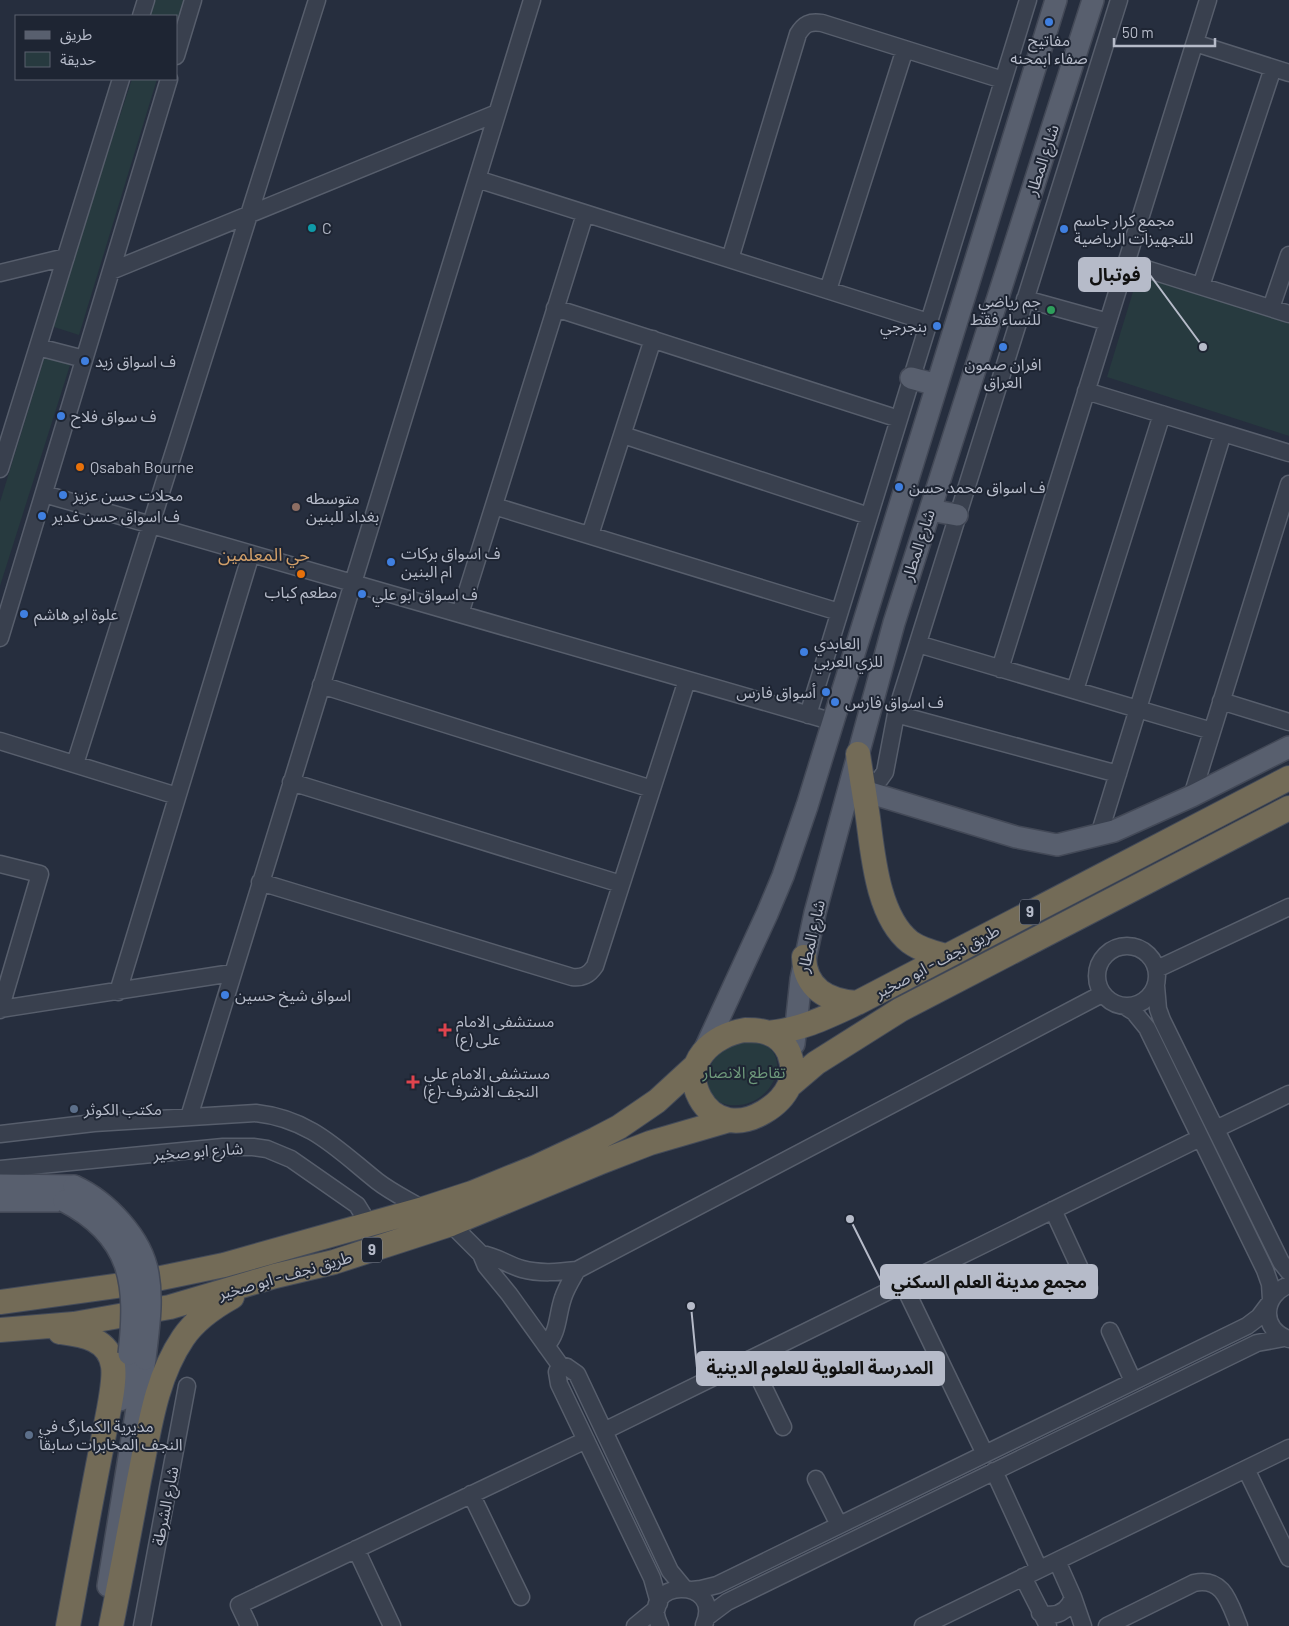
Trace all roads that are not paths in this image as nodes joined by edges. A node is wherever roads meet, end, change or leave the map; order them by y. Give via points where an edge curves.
1 (146, 0) edge
2 (193, 0) edge
3 (317, 0) edge
4 (532, 0) edge
5 (1028, 0) edge
6 (1056, 0) edge
7 (1093, 0) edge
8 (1119, 0) edge
9 (1208, 0) edge
10 (141, 15) edge
11 (1195, 42) junction
12 (178, 49) edge
13 (905, 49) junction
14 (1273, 68) junction
15 (1289, 73) edge
16 (121, 80) edge
17 (169, 80) edge
18 (1003, 80) junction
19 (497, 113) junction
20 (477, 179) junction
21 (585, 214) junction
22 (249, 215) junction
23 (1289, 255) edge
24 (66, 257) junction
25 (730, 259) junction
26 (1127, 263) junction
27 (111, 271) junction
28 (0, 273) edge
29 (1201, 286) junction
30 (828, 290) junction
31 (1025, 299) junction
32 (555, 308) junction
33 (1271, 308) junction
34 (1289, 314) edge
35 (928, 322) junction
36 (1108, 322) junction
37 (653, 339) junction
38 (38, 347) junction
39 (84, 359) junction
40 (911, 378) junction
41 (937, 385) junction
42 (1086, 391) junction
43 (1162, 414) junction
44 (899, 419) junction
45 (1223, 433) junction
46 (623, 435) junction
47 (1289, 453) edge
48 (0, 470) edge
49 (1289, 484) edge
50 (44, 494) junction
51 (494, 506) junction
52 (930, 510) junction
53 (957, 515) junction
54 (869, 516) junction
55 (151, 525) junction
56 (590, 535) junction
57 (251, 554) junction
58 (352, 583) junction
59 (839, 612) junction
60 (460, 614) junction
61 (0, 638) edge
62 (918, 644) junction
63 (1000, 668) junction
64 (687, 680) junction
65 (321, 685) junction
66 (1075, 690) junction
67 (1222, 702) junction
68 (1138, 709) junction
69 (808, 714) junction
70 (896, 714) junction
71 (834, 722) junction
72 (1289, 722) edge
73 (1212, 731) junction
74 (0, 741) edge
75 (1284, 749) edge
76 (858, 754) junction
77 (75, 764) junction
78 (1118, 774) junction
79 (1289, 778) edge
80 (291, 782) junction
81 (864, 788) junction
82 (652, 789) junction
83 (177, 796) junction
84 (1192, 796) junction
85 (1289, 808) edge
86 (1099, 835) junction
87 (0, 864) edge
88 (260, 882) junction
89 (622, 884) junction
90 (1289, 907) edge
91 (946, 956) junction
92 (804, 957) junction
93 (1157, 969) junction
94 (232, 973) junction
95 (1156, 986) junction
96 (118, 992) junction
97 (1102, 994) junction
98 (857, 1003) junction
99 (1126, 1007) junction
100 (0, 1010) edge
101 (795, 1029) junction
102 (768, 1032) junction
103 (699, 1060) junction
104 (791, 1079) junction
105 (1289, 1094) edge
106 (189, 1117) junction
107 (729, 1120) junction
108 (1216, 1128) junction
109 (0, 1134) edge
110 (1200, 1138) junction
111 (0, 1169) edge
112 (0, 1185) edge
113 (69, 1193) junction
114 (0, 1201) edge
115 (423, 1209) junction
116 (1053, 1210) junction
117 (451, 1224) junction
118 (366, 1225) junction
119 (481, 1254) junction
120 (577, 1270) junction
121 (1289, 1272) edge
122 (275, 1276) junction
123 (903, 1284) junction
124 (1289, 1284) edge
125 (1089, 1288) dead end
126 (0, 1293) edge
127 (42, 1296) junction
128 (0, 1302) edge
129 (1270, 1302) junction
130 (132, 1314) junction
131 (4, 1330) edge
132 (1110, 1331) dead end
133 (1287, 1338) edge
134 (546, 1346) junction
135 (137, 1356) junction
136 (750, 1359) junction
137 (560, 1365) junction
138 (1133, 1381) junction
139 (187, 1386) dead end
140 (783, 1428) dead end
141 (604, 1431) junction
142 (586, 1440) junction
143 (1289, 1448) edge
144 (984, 1454) junction
145 (1246, 1469) junction
146 (994, 1471) junction
147 (816, 1479) dead end
148 (472, 1494) junction
149 (839, 1525) junction
150 (356, 1549) junction
151 (1289, 1558) edge
152 (1057, 1561) junction
153 (1039, 1570) junction
154 (1023, 1577) junction
155 (688, 1589) junction
156 (521, 1597) dead end
157 (1073, 1597) junction
158 (658, 1605) junction
159 (1044, 1619) edge
160 (705, 1623) edge
161 (68, 1626) edge
162 (78, 1626) edge
163 (100, 1626) edge
164 (111, 1626) edge
165 (142, 1626) edge
166 (250, 1626) edge
167 (392, 1626) edge
168 (635, 1626) edge
169 (660, 1626) edge
170 (923, 1626) edge
171 (1083, 1626) edge
172 (1107, 1626) edge
173 (1239, 1626) edge

1 - 10 street
2 - 12 street
3 - 22 street
4 - 19 street
5 - 18 street
6 - 41 main road, شارع المطار
7 - 52 main road, شارع المطار
8 - 31 street
9 - 11 street
11 - 14 street
11 - 26 street
13 - 18 street
13 - 25 street via 822,23 814,22 802,28
13 - 30 street
14 - 15 street
14 - 29 street
16 - 24 street
17 - 27 street
18 - 35 street
19 - 20 street
19 - 22 street
20 - 21 street
20 - 58 street
21 - 25 street
21 - 32 street
22 - 27 street
22 - 55 street
23 - 33 street
24 - 28 street
24 - 38 street
25 - 30 street
26 - 29 street
26 - 36 street
27 - 39 street
29 - 33 street
30 - 35 street
31 - 36 street
31 - 53 street
32 - 37 street
32 - 51 street
33 - 34 street
35 - 40 street
36 - 42 street
37 - 44 street
37 - 46 street
38 - 39 street
38 - 48 street
39 - 50 street
40 - 41 main road
40 - 44 street
41 - 71 main road, شارع المطار
42 - 43 street
42 - 63 street
43 - 45 street
43 - 66 street
44 - 54 street
45 - 47 street
45 - 68 street
46 - 54 street
46 - 56 street
49 - 67 street
50 - 55 street
50 - 61 street
51 - 56 street
51 - 60 street
52 - 53 main road
52 - 76 main road, شارع المطار via 894,623
53 - 62 street
54 - 59 street
55 - 57 street
55 - 77 street
56 - 59 street
57 - 58 street
57 - 83 street
58 - 60 street
58 - 65 street
59 - 69 street
60 - 64 street
62 - 63 street
62 - 70 street
63 - 66 street
64 - 69 street
64 - 82 street
65 - 80 street
65 - 82 street
66 - 68 street
67 - 72 street
67 - 73 street
68 - 73 street
68 - 78 street
69 - 71 street
70 - 78 street
70 - 81 street via 883,776
71 - 103 main road, شارع المطار via 783,876
72 - 75 street
73 - 84 street
74 - 77 street
75 - 84 main road
76 - 81 highway
76 - 92 main road, شارع المطار
77 - 83 street
78 - 86 street
79 - 91 highway, طريق نجف - ابو صخير / 9
80 - 88 street
80 - 89 street
81 - 86 main road via 1016,837 1057,845
81 - 91 highway via 876,871 893,920 911,943
82 - 89 street
83 - 96 street
84 - 86 main road
85 - 104 highway, طريق نجف - ابو صخير / 9 via 900,1010
87 - 100 street via 40,874
88 - 89 street via 579,978 591,973 595,966
88 - 94 street
90 - 93 street
91 - 98 highway, طريق نجف - ابو صخير / 9
92 - 98 highway via 805,969 818,989 834,1000
92 - 101 main road, شارع المطار
93 - 95 street
93 - 97 street via 1143,950 1120,946 1110,951 1097,971
94 - 96 street
94 - 106 street
95 - 99 street via 1144,1002
95 - 108 street via 1162,1020
96 - 100 street
97 - 99 street via 1117,1005
97 - 120 street
98 - 101 highway, طريق نجف - ابو صخير / 9
99 - 110 street via 1147,1028
101 - 102 highway, طريق نجف - ابو صخير / 9
101 - 104 main road, شارع المطار
102 - 103 highway, 9 via 734,1031 717,1040
102 - 104 highway via 785,1045 790,1056
103 - 107 highway via 694,1086 712,1113
103 - 115 highway, 9 via 639,1115 596,1139 472,1193
104 - 107 highway, 9 via 778,1101 768,1109 747,1119
105 - 108 street
106 - 109 street via 94,1123
106 - 115 street via 256,1113 287,1118 316,1133 385,1187
107 - 117 highway, طريق نجف - ابو صخير / 9 via 650,1143
108 - 121 street via 1281,1262
110 - 116 street
110 - 129 street via 1265,1270 1270,1284
111 - 118 street, شارع ابو صخير / 9 via 223,1147 253,1147 280,1153 302,1165 357,1206
112 - 113 main road
113 - 114 main road
113 - 130 main road, bridge via 80,1209 114,1241 126,1264
113 - 135 main road, bridge via 87,1192 116,1217 141,1253 148,1275 150,1306
115 - 118 highway, 9
116 - 123 street
116 - 125 street
117 - 119 street
117 - 122 highway, طريق نجف - ابو صخير / 9 via 334,1262
118 - 127 highway, 9 via 224,1266 137,1283
119 - 120 street via 524,1270
119 - 134 street via 486,1266
120 - 134 street via 562,1300 556,1331
122 - 130 highway, طريق نجف - ابو صخير / 9 via 170,1307
122 - 164 highway via 212,1308 184,1336 166,1368 150,1426
123 - 136 street
123 - 144 street
124 - 129 street via 1282,1287
126 - 127 main road
127 - 128 highway, 9
129 - 133 street via 1269,1320 1273,1328
129 - 138 street via 1247,1326
130 - 131 highway, طريق نجف - ابو صخير / 9 via 74,1324
130 - 135 main road, bridge
131 - 161 highway via 52,1331 94,1338 106,1349 113,1365 105,1428
132 - 138 street
133 - 146 street via 1257,1343
134 - 137 street
135 - 162 main road
135 - 163 main road
136 - 140 street
136 - 141 street
137 - 141 street via 577,1374
137 - 142 street via 557,1372 559,1384
138 - 144 street
139 - 165 street, شارع الشرطة
141 - 155 street via 670,1571
142 - 148 street
142 - 158 street via 652,1578
143 - 145 street
144 - 149 street
145 - 151 street
145 - 152 street
146 - 153 street
146 - 160 street via 727,1602
147 - 149 street
148 - 150 street
148 - 156 street
149 - 155 street via 717,1585
150 - 166 street via 239,1605
150 - 167 street
152 - 153 street
152 - 157 street
153 - 154 street
154 - 159 street
154 - 170 street
155 - 158 street via 672,1590 662,1597
155 - 160 street via 702,1598 707,1611
157 - 159 street via 1059,1614
157 - 171 street
158 - 168 street
158 - 169 street via 656,1614
172 - 173 street via 1194,1583 1206,1582 1222,1590

